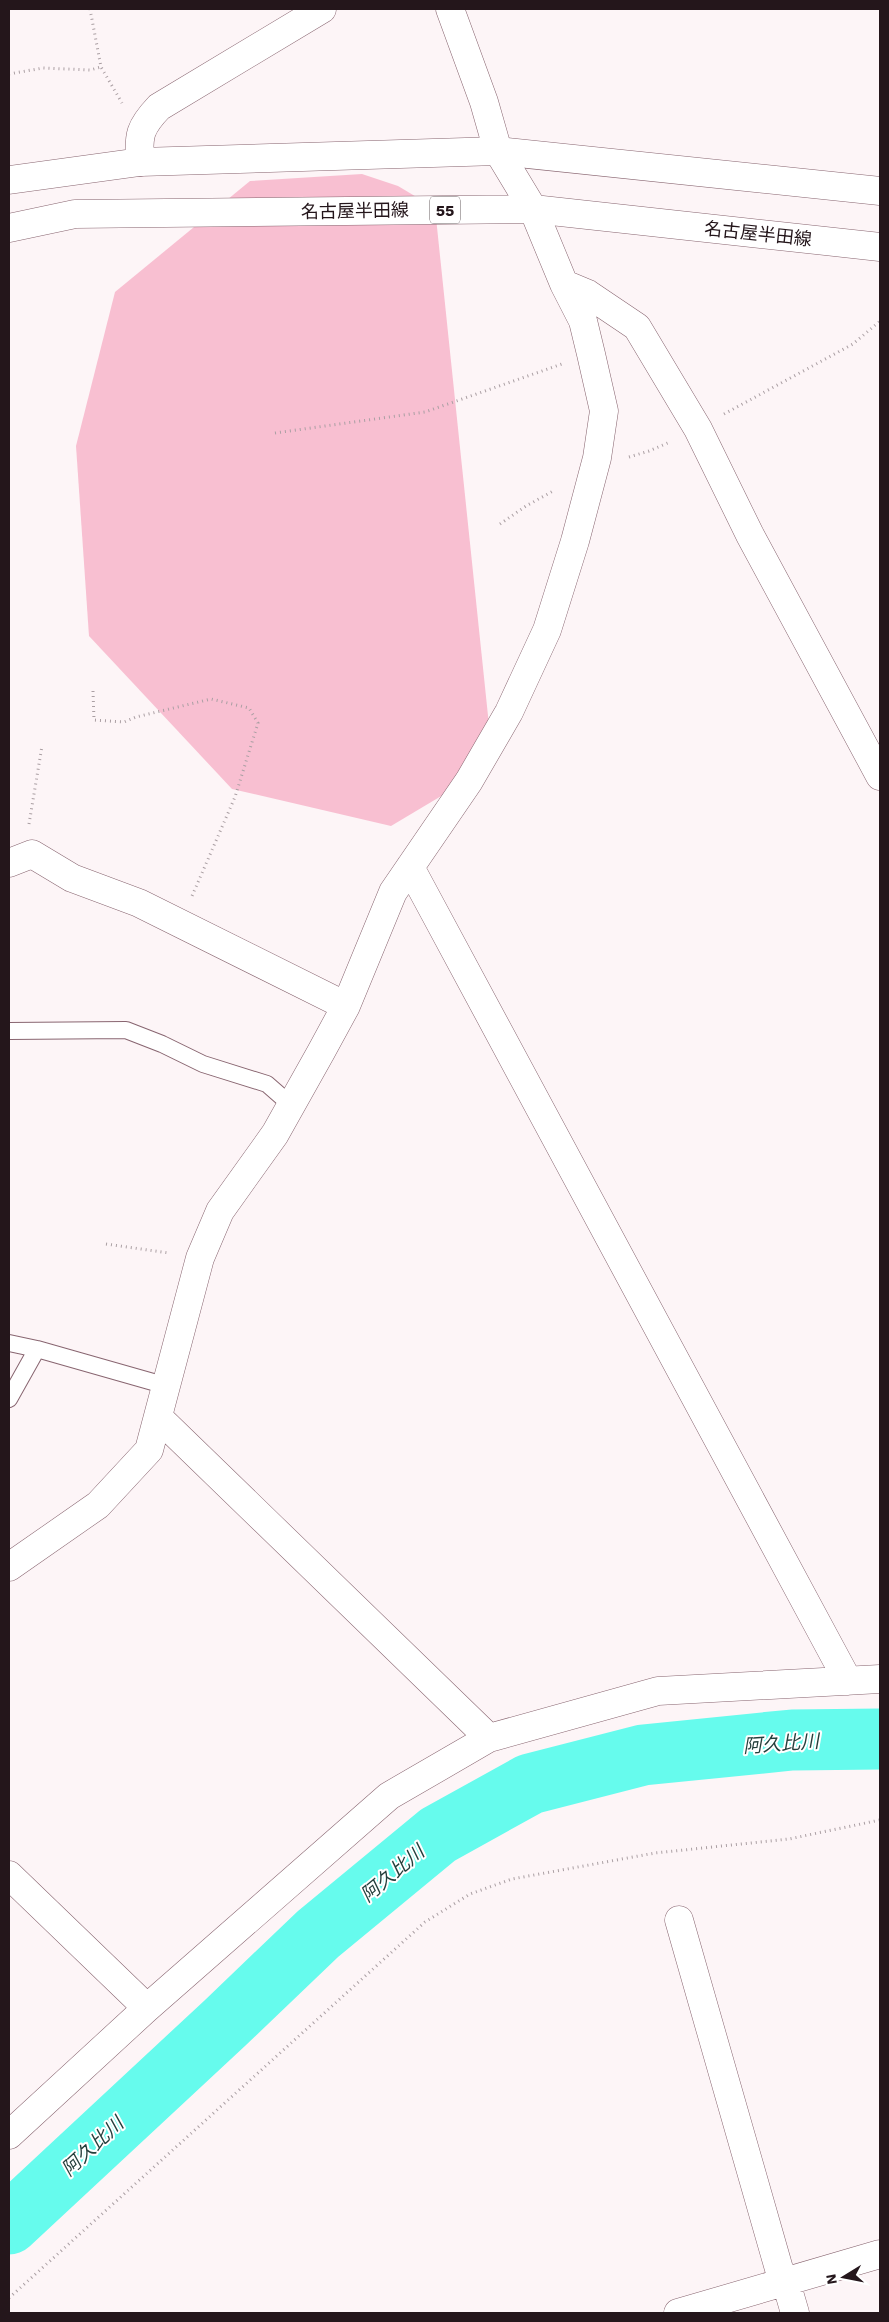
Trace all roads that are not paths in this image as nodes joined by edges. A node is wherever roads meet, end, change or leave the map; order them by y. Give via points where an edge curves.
1 (322, 9) edge
2 (450, 9) edge
3 (498, 151) junction
4 (140, 162) junction
5 (9, 180) edge
6 (880, 191) edge
7 (533, 209) junction
8 (9, 228) edge
9 (880, 248) edge
10 (564, 284) junction
11 (880, 776) edge
12 (19, 859) edge
13 (410, 867) junction
14 (346, 1006) junction
15 (9, 1031) edge
16 (291, 1105) junction
17 (9, 1343) edge
18 (37, 1349) junction
19 (167, 1386) junction
20 (9, 1399) edge
21 (159, 1418) junction
22 (9, 1568) edge
23 (880, 1679) edge
24 (848, 1681) junction
25 (489, 1738) junction
26 (9, 1876) edge
27 (679, 1920) dead end
28 (147, 2008) junction
29 (9, 2135) edge
30 (880, 2254) edge
31 (786, 2282) junction
32 (678, 2313) edge
33 (795, 2313) edge

1 - 4 street via 159,107 146,120 141,131
2 - 3 street
3 - 4 street
3 - 6 street
3 - 7 street
4 - 5 street
7 - 8 street, 名古屋半田線 / 55 via 76,214
7 - 9 street, 名古屋半田線 / 55
7 - 10 street
10 - 11 street via 588,294 637,327 698,429 750,535
10 - 13 street via 583,321 604,411 576,541 547,630 509,712 469,781
12 - 14 street via 32,854 72,878 139,903
13 - 14 street via 393,892
13 - 24 street
14 - 16 street
15 - 16 lane via 126,1030 203,1064 267,1084
16 - 19 street via 275,1134 220,1211 200,1258
17 - 18 lane
18 - 19 lane
18 - 20 lane
19 - 21 street
21 - 22 street via 149,1450 98,1505
21 - 25 street
23 - 24 street
24 - 25 street via 658,1690
25 - 28 street via 389,1796
26 - 28 street
27 - 31 street via 779,2269
28 - 29 street
30 - 31 street
31 - 32 street
31 - 33 street

